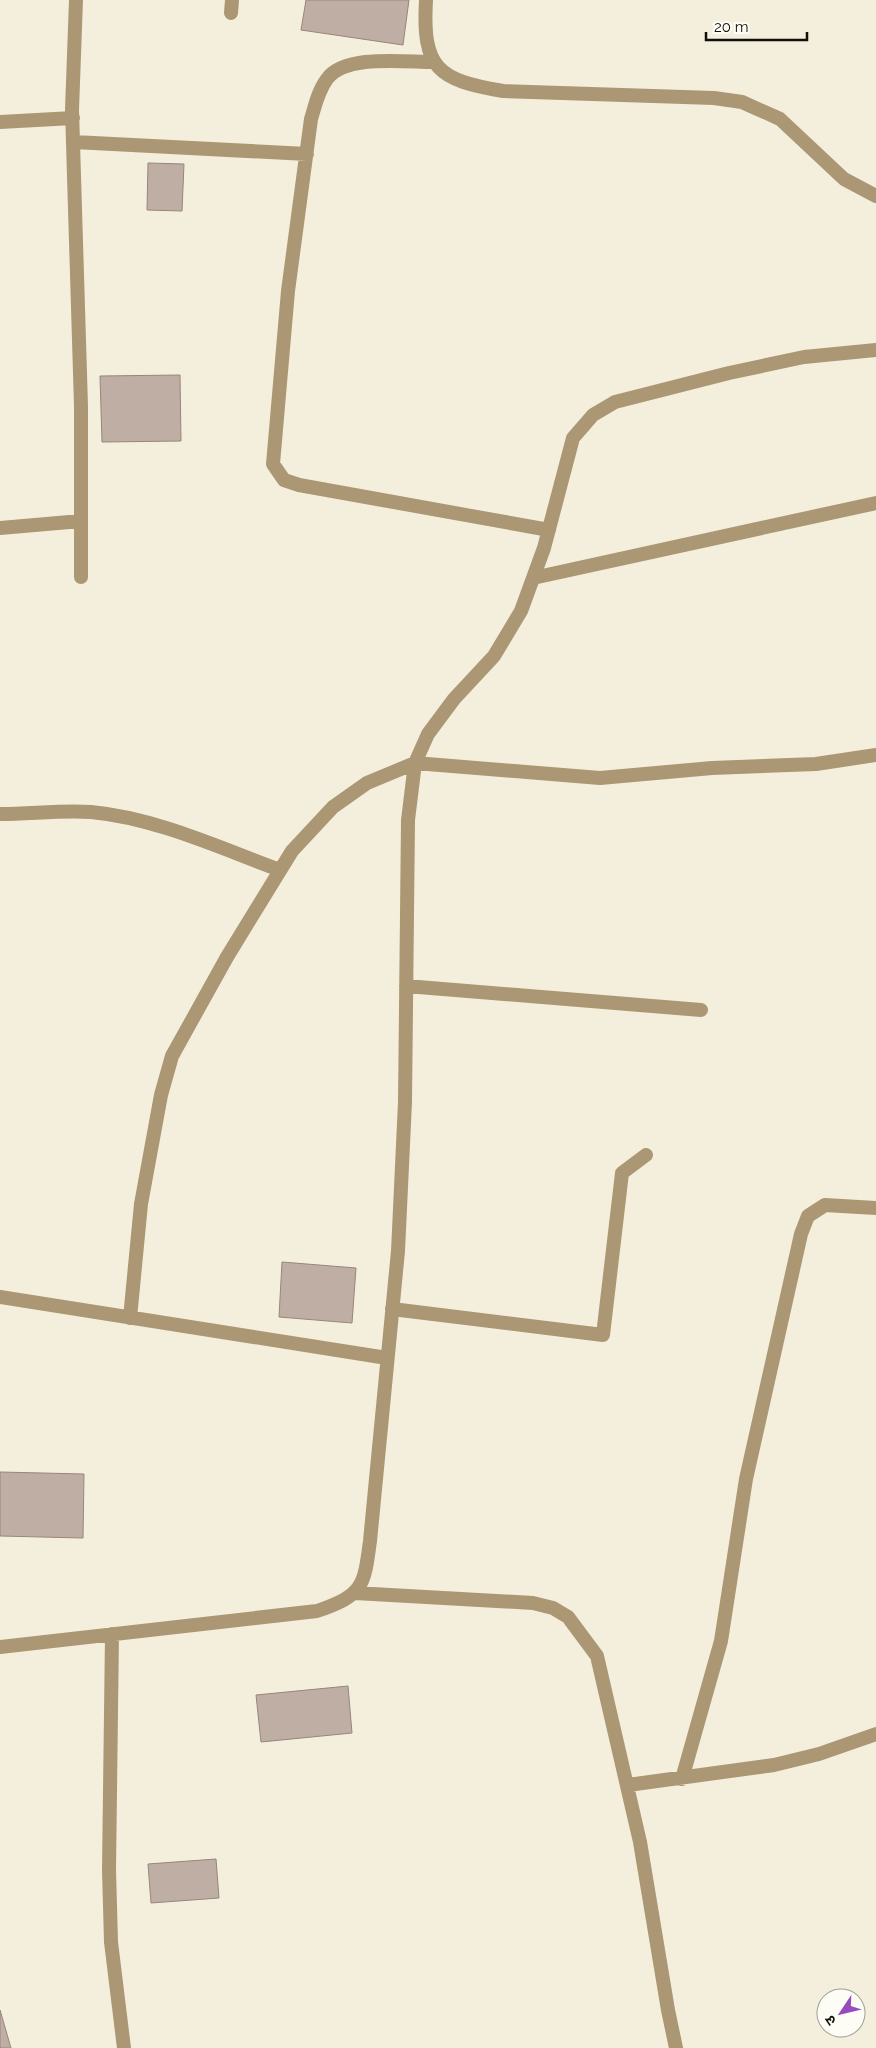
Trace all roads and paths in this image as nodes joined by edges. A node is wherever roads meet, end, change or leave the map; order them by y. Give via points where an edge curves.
1 (76, 0) edge
2 (426, 0) edge
3 (433, 62) junction
4 (73, 118) junction
5 (0, 122) edge
6 (74, 142) junction
7 (307, 154) junction
8 (876, 196) edge
9 (876, 350) edge
10 (876, 503) edge
11 (81, 521) junction
12 (0, 528) edge
13 (549, 530) junction
14 (81, 577) dead end
15 (533, 578) junction
16 (876, 755) edge
17 (415, 763) junction
18 (0, 814) edge
19 (280, 870) junction
20 (406, 986) junction
21 (701, 1010) dead end
22 (646, 1155) dead end
23 (876, 1208) edge
24 (0, 1297) edge
25 (392, 1309) junction
26 (130, 1318) junction
27 (387, 1358) junction
28 (355, 1593) junction
29 (112, 1634) junction
30 (0, 1647) edge
31 (876, 1734) edge
32 (682, 1779) junction
33 (628, 1785) junction
34 (124, 2048) edge
35 (676, 2048) edge

1 - 4 street
2 - 3 street via 424,29
3 - 7 street via 359,62 339,68 327,79 318,97 311,119
3 - 8 street via 448,76 470,85 503,91 714,98 742,102 780,119 844,179
4 - 5 street
4 - 6 street
6 - 7 street
6 - 11 street
7 - 13 street via 288,291 273,455 278,473 284,480 299,485
9 - 13 street via 804,357 615,402 593,416 572,438
10 - 15 street
11 - 12 street
11 - 14 street
13 - 15 street
15 - 17 street via 521,611 494,656 454,699 428,734
16 - 17 street via 816,764 712,768 600,778
17 - 19 street via 367,783 333,807 292,851
17 - 20 street via 408,820
18 - 19 street via 91,812 116,817 198,840
19 - 26 street via 172,1056 161,1095 141,1204
20 - 21 street
20 - 25 street via 398,1251
22 - 25 street via 622,1173 603,1335
23 - 32 street via 825,1205 808,1216 801,1234 746,1479 721,1641
24 - 26 street
25 - 27 street
26 - 27 street
27 - 28 street via 365,1578
28 - 29 street via 340,1603 317,1611
28 - 33 street via 533,1603 553,1608 568,1617 597,1656
29 - 30 street
29 - 34 street via 111,1942
31 - 32 street via 819,1754 774,1765
32 - 33 street
33 - 35 street

